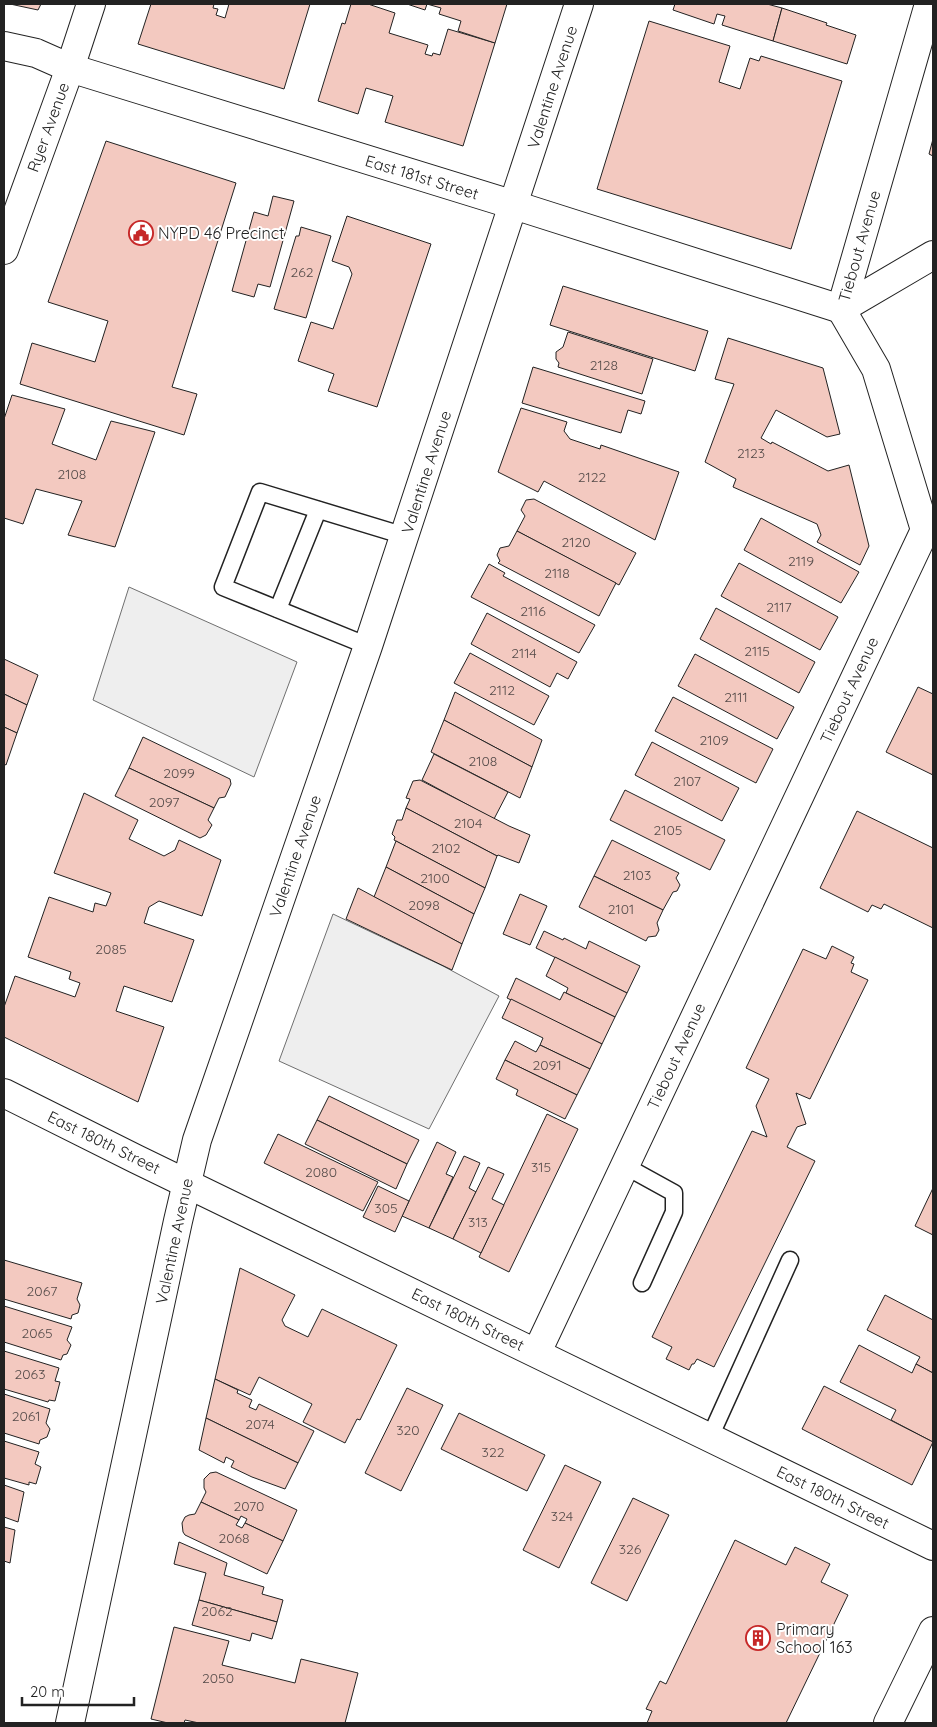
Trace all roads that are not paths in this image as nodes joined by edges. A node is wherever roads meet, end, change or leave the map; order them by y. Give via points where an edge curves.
1 (91, 4) edge
2 (579, 4) edge
3 (929, 4) edge
4 (4, 46) edge
5 (70, 68) junction
6 (514, 205) junction
7 (4, 250) edge
8 (933, 255) edge
9 (841, 309) junction
10 (318, 510) junction
11 (405, 536) junction
12 (278, 609) junction
13 (368, 646) junction
14 (4, 1093) edge
15 (625, 1166) junction
16 (186, 1182) junction
17 (790, 1260) dead end
18 (642, 1283) dead end
19 (537, 1352) junction
20 (710, 1437) junction
21 (933, 1546) edge
22 (933, 1631) edge
23 (70, 1723) edge
24 (888, 1723) edge

1 - 5 street, Ryer Avenue
2 - 6 street, Valentine Avenue
3 - 9 street, Tiebout Avenue
4 - 5 street, East 181st Street via 36,53
5 - 6 street, East 181st Street
5 - 7 street, Ryer Avenue
6 - 9 street, East 181st Street
6 - 11 street, Valentine Avenue
8 - 9 street
9 - 15 street, Tiebout Avenue via 876,369 925,530
10 - 11 lane
10 - 12 lane
10 - 12 lane via 260,492 223,587
11 - 13 street, Valentine Avenue
12 - 13 lane
13 - 16 street, Valentine Avenue via 197,1140
14 - 16 street, East 180th Street
15 - 18 lane via 674,1193 674,1212
15 - 19 street, Tiebout Avenue
16 - 19 street, East 180th Street
16 - 23 street, Valentine Avenue
17 - 20 lane
19 - 20 street, East 180th Street
20 - 21 street, East 180th Street
22 - 24 street

